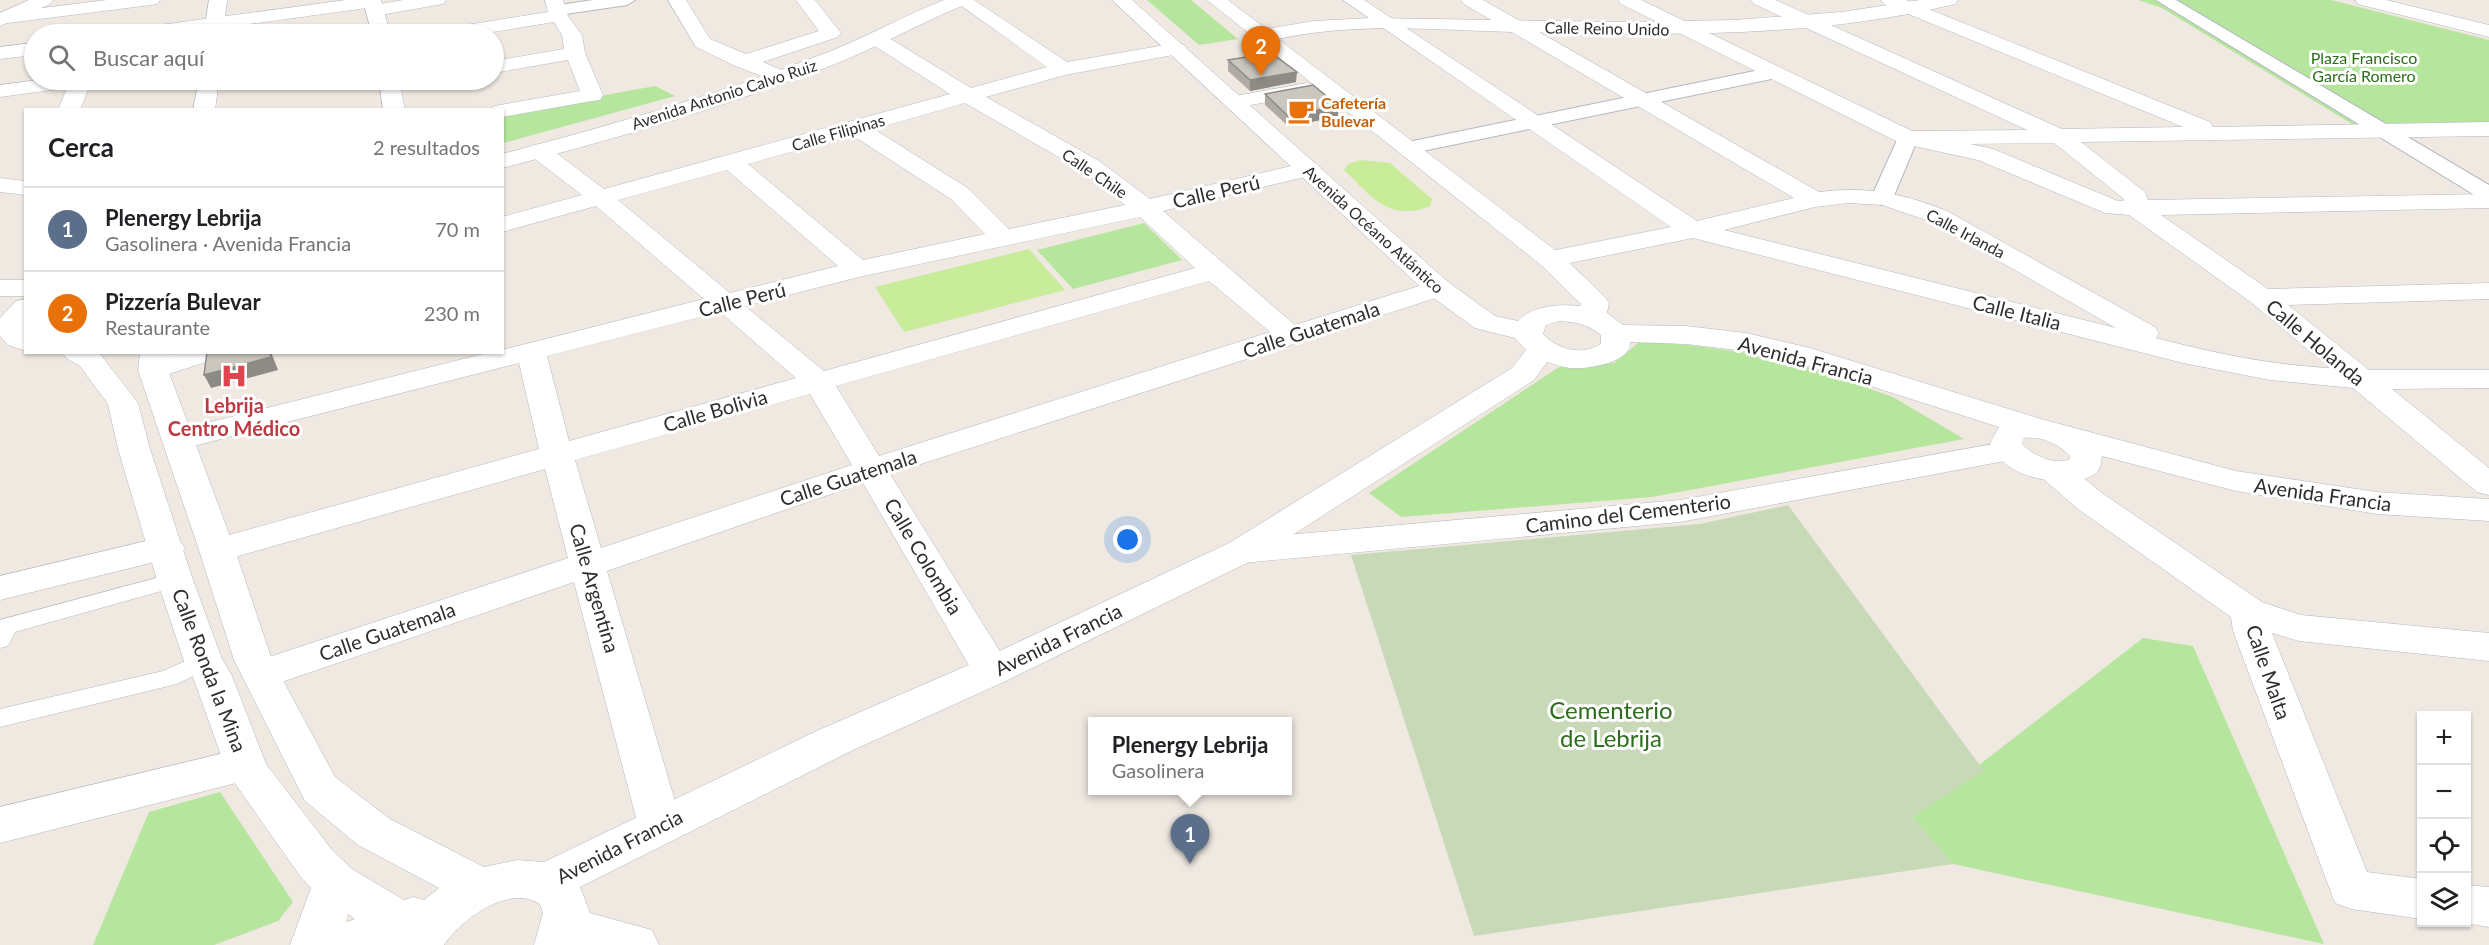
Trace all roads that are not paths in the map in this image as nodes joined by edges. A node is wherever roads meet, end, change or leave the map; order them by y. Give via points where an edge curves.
1 (11, 0) edge
2 (44, 0) edge
3 (151, 0) edge
4 (218, 0) edge
5 (437, 0) edge
6 (627, 0) edge
7 (677, 0) edge
8 (805, 0) edge
9 (961, 0) edge
10 (1121, 0) edge
11 (1216, 0) edge
12 (1352, 0) edge
13 (1470, 0) edge
14 (1627, 0) edge
15 (1760, 0) edge
16 (1890, 0) edge
17 (1949, 0) edge
18 (2164, 0) edge
19 (2364, 0) edge
20 (373, 4) edge
21 (945, 4) edge
22 (1910, 8) junction
23 (557, 9) edge
24 (1, 13) edge
25 (1808, 21) junction
26 (216, 24) edge
27 (247, 24) edge
28 (378, 24) edge
29 (491, 24) edge
30 (1389, 24) junction
31 (1516, 27) junction
32 (1684, 29) junction
33 (2489, 31) edge
34 (1263, 36) junction
35 (877, 39) junction
36 (1177, 49) junction
37 (24, 50) edge
38 (575, 53) junction
39 (0, 54) edge
40 (742, 62) junction
41 (504, 65) edge
42 (1063, 69) junction
43 (1774, 73) junction
44 (781, 77) junction
45 (1327, 85) junction
46 (24, 88) edge
47 (77, 90) edge
48 (207, 90) edge
49 (391, 90) edge
50 (0, 91) edge
51 (967, 95) junction
52 (1644, 100) junction
53 (1235, 102) junction
54 (70, 108) edge
55 (204, 108) edge
56 (394, 108) edge
57 (504, 111) edge
58 (1534, 122) junction
59 (856, 127) junction
60 (2489, 129) edge
61 (2383, 131) junction
62 (2216, 132) junction
63 (2059, 136) junction
64 (1908, 138) junction
65 (1408, 148) junction
66 (539, 151) junction
67 (504, 160) edge
68 (732, 162) junction
69 (1309, 170) junction
70 (0, 185) edge
71 (24, 188) edge
72 (2489, 194) edge
73 (1882, 198) junction
74 (602, 199) junction
75 (1815, 200) junction
76 (2489, 201) edge
77 (1145, 208) junction
78 (2135, 208) junction
79 (504, 224) edge
80 (1693, 230) junction
81 (1002, 237) junction
82 (1550, 259) junction
83 (858, 269) junction
84 (1214, 270) junction
85 (0, 288) edge
86 (24, 288) edge
87 (1438, 288) junction
88 (2489, 291) edge
89 (2262, 297) junction
90 (726, 304) junction
91 (1592, 317) junction
92 (1616, 333) junction
93 (1291, 336) junction
94 (1534, 341) junction
95 (531, 351) junction
96 (80, 354) edge
97 (197, 354) edge
98 (2183, 354) junction
99 (154, 361) edge
100 (2360, 379) junction
101 (2489, 379) edge
102 (818, 381) junction
103 (1923, 394) junction
104 (2050, 432) junction
105 (178, 440) junction
106 (2008, 447) junction
107 (557, 454) junction
108 (2159, 462) junction
109 (872, 469) junction
110 (2069, 469) junction
111 (2489, 485) edge
112 (2489, 510) edge
113 (217, 550) junction
114 (1242, 551) junction
115 (588, 563) junction
116 (171, 564) junction
117 (0, 588) edge
118 (2249, 611) junction
119 (0, 640) edge
120 (2489, 647) edge
121 (203, 661) junction
122 (992, 671) junction
123 (262, 674) junction
124 (0, 718) edge
125 (246, 765) junction
126 (0, 825) edge
127 (660, 825) junction
128 (547, 882) junction
129 (336, 883) junction
130 (2417, 898) edge
131 (2471, 905) edge
132 (2489, 908) edge
133 (433, 919) edge
134 (562, 937) edge
135 (314, 945) edge
136 (342, 945) edge
137 (634, 945) edge

1 - 24 street
2 - 24 street
3 - 24 street
4 - 26 street
5 - 20 street
6 - 23 street
7 - 40 street via 703,44
8 - 40 street via 831,33
9 - 21 street, Avenida Antonio Calvo Ruiz
9 - 42 street
10 - 36 street, Avenida Océano Atlántico
11 - 34 street
12 - 30 street
13 - 31 street
14 - 32 street
15 - 25 street
16 - 22 street
17 - 22 street, Calle Reino Unido
18 - 61 street
19 - 33 street
20 - 27 street
20 - 28 street
21 - 35 street, Avenida Antonio Calvo Ruiz
22 - 25 street, Calle Reino Unido
22 - 62 street
23 - 29 street
23 - 38 street via 572,35
25 - 32 street, Calle Reino Unido
25 - 63 street
30 - 31 street, Calle Reino Unido
30 - 34 street, Calle Reino Unido via 1320,26
30 - 58 street
31 - 32 street, Calle Reino Unido
31 - 52 street
32 - 43 street
34 - 45 street
35 - 44 street, Avenida Antonio Calvo Ruiz
35 - 51 street, Calle Chile
36 - 42 street, Calle Filipinas
36 - 53 street, Avenida Océano Atlántico
37 - 39 street
38 - 41 street
38 - 57 street via 592,95
40 - 44 street
42 - 51 street, Calle Filipinas
43 - 52 street
43 - 64 street
44 - 66 street, Avenida Antonio Calvo Ruiz via 685,110
45 - 53 street
45 - 65 street
46 - 50 street
47 - 54 street
48 - 55 street
49 - 56 street
51 - 59 street, Calle Filipinas
51 - 77 street, Calle Chile via 1091,166
52 - 58 street
52 - 75 street
53 - 69 street, Avenida Océano Atlántico
58 - 65 street
58 - 80 street
59 - 68 street, Calle Filipinas
59 - 81 street via 960,194
60 - 61 street
61 - 62 street
61 - 72 street
62 - 63 street
63 - 64 street
63 - 78 street via 2136,197
64 - 73 street
64 - 78 street via 1985,154 2114,208
65 - 82 street
66 - 67 street, Avenida Antonio Calvo Ruiz
66 - 74 street, Calle Colombia
68 - 74 street, Calle Filipinas
68 - 83 street
69 - 77 street, Calle Perú
69 - 87 street, Avenida Océano Atlántico
70 - 71 street
73 - 75 street, Calle Irlanda via 1848,196
73 - 98 street, Calle Irlanda via 1938,216
74 - 79 street, Calle Filipinas
74 - 90 street, Calle Colombia
75 - 80 street, Calle Irlanda
76 - 78 street
77 - 81 street, Calle Perú
77 - 84 street, Calle Chile
78 - 89 street, Calle Holanda
80 - 82 street, Calle Italia
80 - 98 street, Calle Italia
81 - 83 street, Calle Perú
82 - 91 street via 1595,303
83 - 90 street, Calle Perú
84 - 93 street, Calle Chile
84 - 102 street, Calle Bolivia
85 - 86 street
87 - 93 street, Calle Guatemala
87 - 94 street, Avenida Océano Atlántico via 1485,322
88 - 89 street
89 - 100 street, Calle Holanda
90 - 95 street, Calle Perú
90 - 102 street, Calle Colombia
91 - 92 street
91 - 94 street, Avenida Francia via 1546,315 1530,325
92 - 94 street, Avenida Océano Atlántico via 1616,347 1599,357 1570,359
92 - 103 street, Avenida Francia via 1746,342 1800,354
93 - 109 street, Calle Guatemala
94 - 114 street, Avenida Francia via 1523,374
95 - 105 street, Calle Perú
95 - 107 street, Calle Argentina
96 - 116 street, Calle Ronda la Mina via 90,360 123,403
97 - 99 street
98 - 100 street, Calle Italia via 2244,367
99 - 105 street
100 - 101 street, Calle Italia
100 - 111 street, Calle Holanda
102 - 107 street, Calle Bolivia
102 - 109 street, Calle Colombia
103 - 104 street, Avenida Francia
103 - 106 street, Avenida Francia
104 - 106 street via 2016,429 2006,438
104 - 108 street, Avenida Francia
104 - 110 street via 2081,448 2086,455
105 - 113 street
106 - 110 street, Avenida Francia via 2028,464
106 - 114 street, Camino del Cementerio via 1680,511
107 - 113 street, Calle Bolivia
107 - 115 street, Calle Argentina
108 - 110 street, Avenida Francia
108 - 112 street, Avenida Francia via 2236,481 2377,503
109 - 115 street, Calle Guatemala
109 - 122 street, Calle Colombia
110 - 118 street, Calle Malta via 2090,501
113 - 123 street via 253,660
114 - 122 street, Avenida Francia
115 - 123 street, Calle Guatemala
115 - 127 street, Calle Argentina
116 - 117 street
116 - 119 lane via 7,626
116 - 121 street, Calle Ronda la Mina
118 - 120 street via 2299,628
118 - 130 street, Calle Malta via 2252,631 2351,890
121 - 124 lane via 169,678
121 - 125 street, Calle Ronda la Mina
122 - 127 street, Avenida Francia via 836,740
123 - 133 street via 320,789 374,832
125 - 126 street
125 - 129 street, Calle Ronda la Mina via 316,864
127 - 128 street, Avenida Francia
128 - 133 street via 504,879
128 - 134 street via 561,893 568,909
129 - 133 street, Calle Ronda la Mina
129 - 135 street
131 - 132 street
133 - 136 street
134 - 137 street

